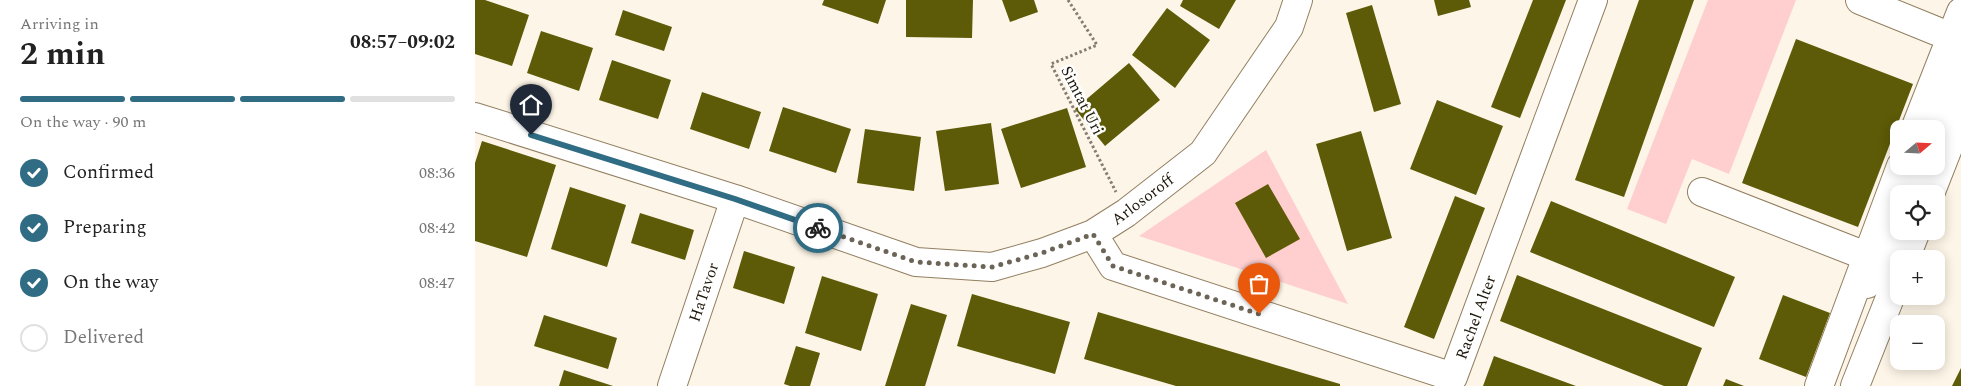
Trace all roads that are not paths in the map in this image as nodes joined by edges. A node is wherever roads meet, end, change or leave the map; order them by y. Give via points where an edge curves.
1 (1298, 0) edge
2 (1593, 0) edge
3 (1860, 0) edge
4 (1961, 12) edge
5 (1956, 39) edge
6 (1961, 115) edge
7 (475, 117) edge
8 (1919, 120) edge
9 (1940, 120) edge
10 (1898, 175) edge
11 (1934, 185) edge
12 (1701, 192) dead end
13 (735, 199) junction
14 (1093, 234) junction
15 (1890, 240) edge
16 (1867, 256) junction
17 (1890, 298) edge
18 (1842, 322) junction
19 (672, 386) edge
20 (1819, 386) edge
21 (1855, 386) edge

1 - 14 street, Arlosoroff via 1289,27 1203,153 1126,213
2 - 14 street, Rachel Alter via 1453,377 1113,266
3 - 5 street
4 - 5 street
5 - 8 street
5 - 9 street via 1955,72
6 - 11 street
7 - 13 street, Arlosoroff
10 - 16 street
12 - 16 street
13 - 14 street, Arlosoroff via 916,262 992,267
13 - 19 street, HaTavor
15 - 18 street
16 - 18 street
17 - 21 street
18 - 20 street

